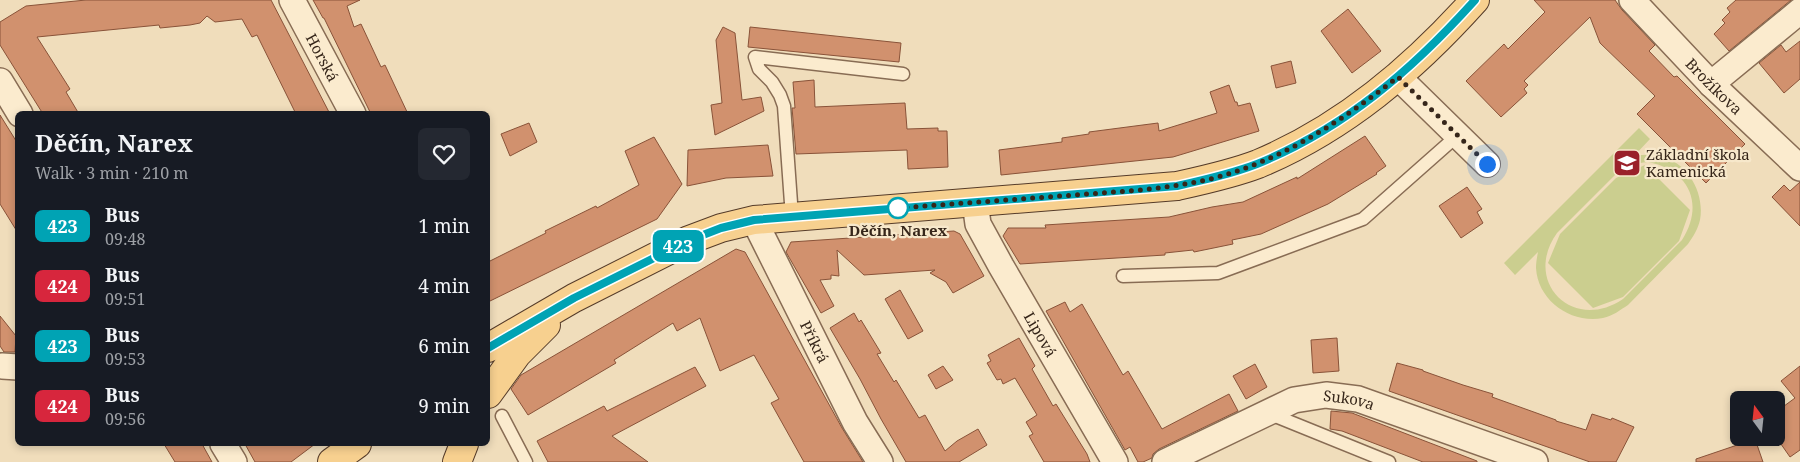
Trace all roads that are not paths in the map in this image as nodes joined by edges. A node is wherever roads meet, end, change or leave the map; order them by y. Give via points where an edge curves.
1 (292, 0) edge
2 (1475, 0) edge
3 (1632, 0) edge
4 (1800, 10) edge
5 (903, 74) dead end
6 (1398, 77) junction
7 (0, 81) edge
8 (1711, 84) junction
9 (18, 111) edge
10 (350, 111) edge
11 (1458, 135) junction
12 (1487, 164) dead end
13 (1800, 168) edge
14 (975, 202) junction
15 (792, 217) junction
16 (754, 220) junction
17 (1122, 276) dead end
18 (574, 298) junction
19 (490, 347) edge
20 (495, 405) edge
21 (1268, 413) junction
22 (223, 446) edge
23 (354, 446) edge
24 (463, 446) edge
25 (234, 462) edge
26 (332, 462) edge
27 (457, 462) edge
28 (526, 462) edge
29 (880, 462) edge
30 (1115, 462) edge
31 (1166, 462) edge
32 (1389, 462) edge
33 (1536, 462) edge

1 - 10 street, Horská
2 - 6 main road
3 - 8 street, Brožíkova
4 - 8 street
5 - 15 lane via 755,56 759,69 772,82 784,106
6 - 11 street
6 - 14 main road via 1357,109 1308,140 1257,164 1215,178 1177,186
7 - 9 street
8 - 13 street, Brožíkova
11 - 12 street
11 - 17 lane via 1363,219 1218,273
14 - 15 main road
14 - 30 street, Lipová via 978,224
15 - 16 main road
16 - 18 main road via 690,240
16 - 29 street, Příkrá via 855,422
18 - 19 main road
18 - 20 main road via 517,354
20 - 28 lane
21 - 31 street, Sukova
21 - 32 lane
21 - 33 street, Sukova via 1294,400 1326,395 1358,399
22 - 25 street
23 - 26 main road
24 - 27 main road

